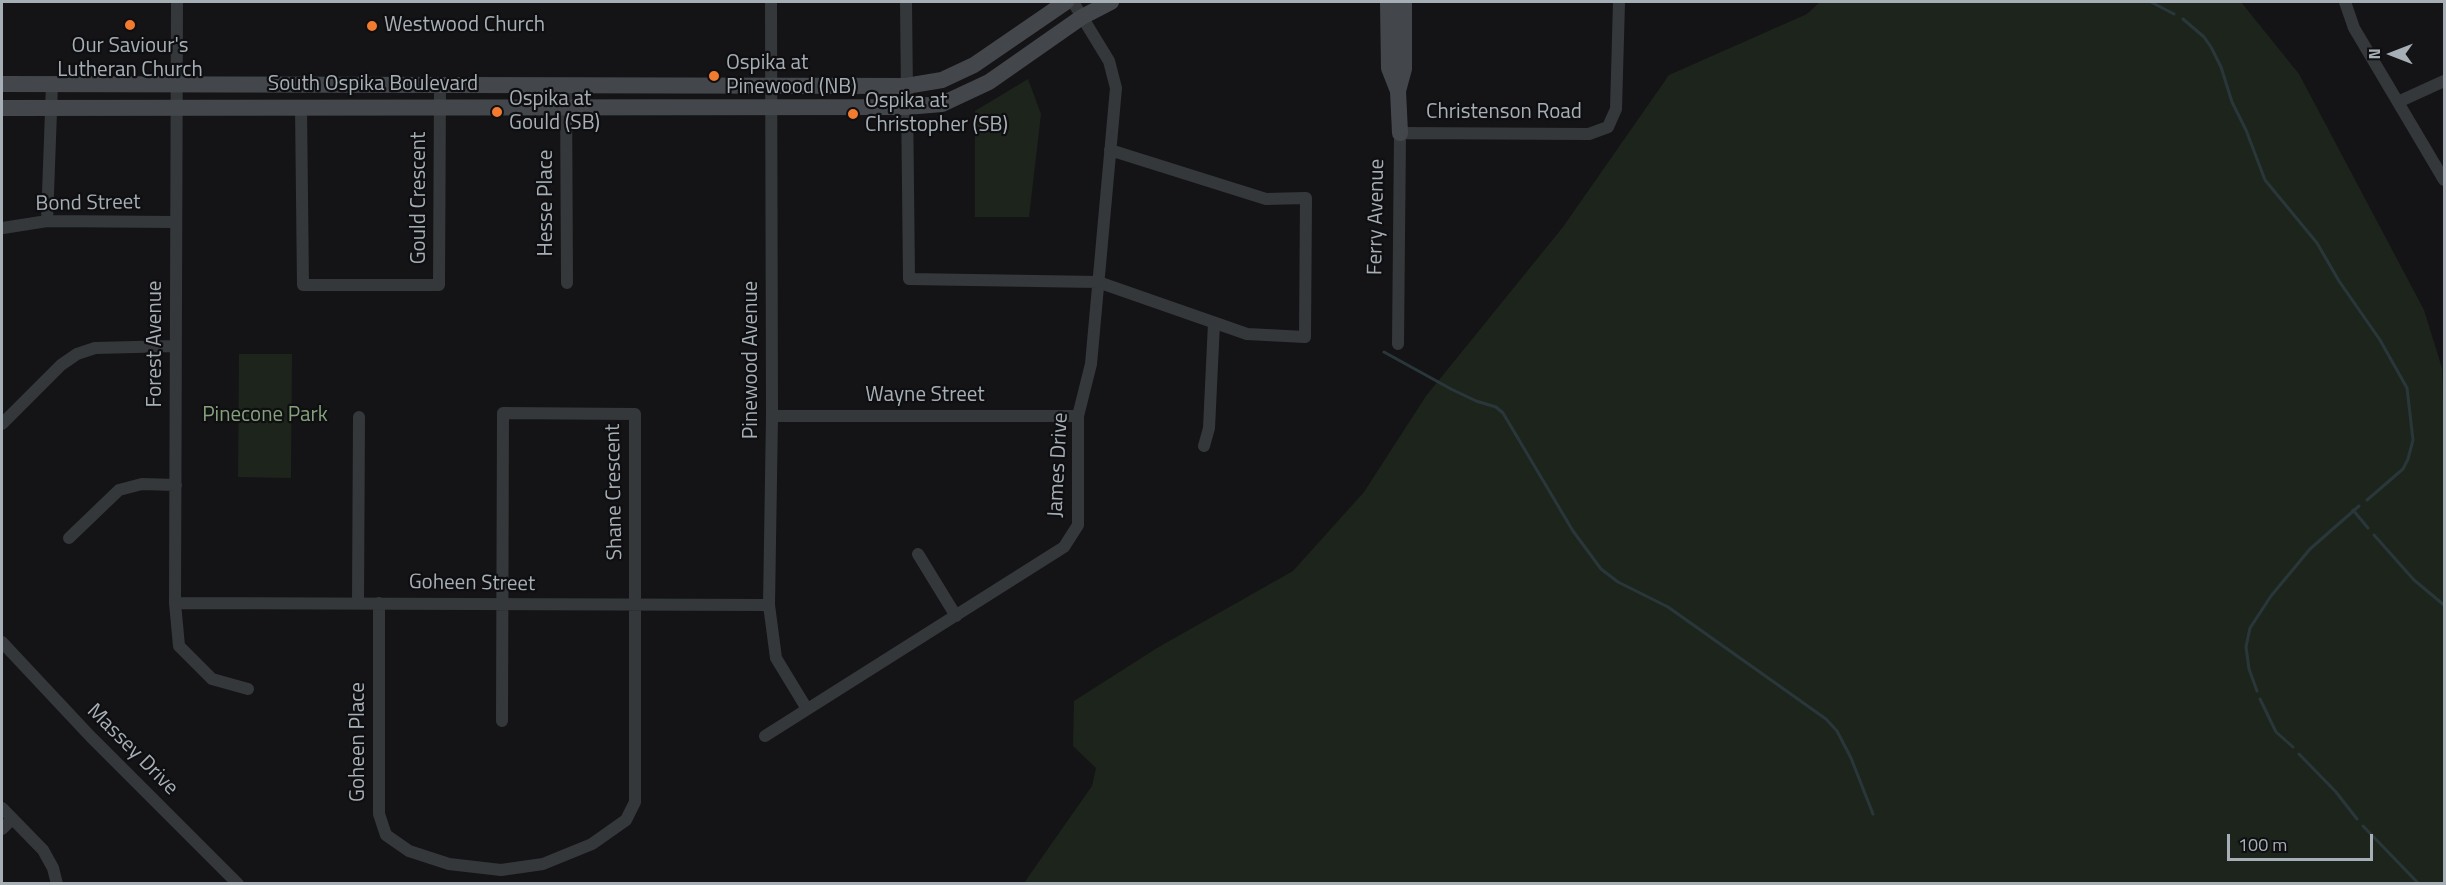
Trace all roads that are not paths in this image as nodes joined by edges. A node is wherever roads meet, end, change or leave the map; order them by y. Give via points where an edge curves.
1 (177, 2) edge
2 (771, 2) edge
3 (906, 2) edge
4 (1066, 2) edge
5 (1073, 2) edge
6 (1111, 2) edge
7 (1388, 2) edge
8 (1404, 2) edge
9 (1619, 2) edge
10 (2344, 2) edge
11 (1082, 17) junction
12 (2445, 81) edge
13 (2, 84) edge
14 (52, 84) junction
15 (177, 85) junction
16 (440, 86) junction
17 (566, 86) junction
18 (906, 86) junction
19 (771, 87) junction
20 (1398, 91) junction
21 (2398, 102) junction
22 (906, 107) junction
23 (2, 108) edge
24 (51, 108) junction
25 (176, 108) junction
26 (301, 108) junction
27 (440, 108) junction
28 (566, 108) junction
29 (771, 108) junction
30 (1400, 133) junction
31 (1110, 150) junction
32 (2445, 180) edge
33 (47, 221) junction
34 (175, 222) junction
35 (3, 228) dead end
36 (1098, 282) junction
37 (567, 283) dead end
38 (1214, 323) junction
39 (1398, 344) dead end
40 (175, 346) junction
41 (772, 416) junction
42 (1078, 416) junction
43 (359, 417) dead end
44 (2, 424) edge
45 (1204, 446) dead end
46 (176, 485) junction
47 (69, 538) dead end
48 (918, 554) dead end
49 (175, 603) junction
50 (358, 603) junction
51 (379, 603) junction
52 (502, 604) junction
53 (636, 605) junction
54 (769, 605) junction
55 (956, 616) junction
56 (2, 642) edge
57 (248, 689) dead end
58 (807, 710) junction
59 (502, 721) dead end
60 (765, 736) dead end
61 (2, 808) edge
62 (12, 819) junction
63 (2, 829) edge
64 (57, 884) edge
65 (238, 884) edge

1 - 15 street, Forest Avenue
2 - 19 street, Pinewood Avenue
3 - 18 street
4 - 18 main road, South Ospika Boulevard via 974,65 942,80
5 - 11 street, James Drive
6 - 11 main road, South Ospika Boulevard
7 - 20 main road, Ferry Avenue via 1389,68
8 - 20 main road, Ferry Avenue via 1404,69
9 - 30 street, Christenson Road via 1616,109 1608,127 1589,134
10 - 21 street via 2354,28
11 - 22 main road, South Ospika Boulevard via 989,82 942,104
11 - 31 street, James Drive via 1109,61 1116,88
12 - 21 street
13 - 14 main road, South Ospika Boulevard
14 - 15 main road, South Ospika Boulevard
14 - 24 street
15 - 16 main road, South Ospika Boulevard
15 - 25 street, Forest Avenue
16 - 17 main road, South Ospika Boulevard
16 - 27 street, Gould Crescent
17 - 19 main road, South Ospika Boulevard
17 - 28 street, Hesse Place
18 - 19 main road, South Ospika Boulevard
18 - 22 street
19 - 29 street, Pinewood Avenue
20 - 30 main road, Ferry Avenue
21 - 32 street
22 - 29 main road, South Ospika Boulevard
22 - 36 street via 909,279
23 - 24 main road, South Ospika Boulevard
24 - 25 main road, South Ospika Boulevard
24 - 33 street
25 - 26 main road, South Ospika Boulevard
25 - 34 street, Forest Avenue
26 - 27 main road, South Ospika Boulevard
26 - 27 street, Gould Crescent via 303,285 438,285
27 - 28 main road, South Ospika Boulevard
28 - 29 main road, South Ospika Boulevard
28 - 37 street, Hesse Place
29 - 41 street, Pinewood Avenue
30 - 39 street, Ferry Avenue
31 - 36 street, James Drive
31 - 38 street via 1266,199 1306,198 1305,337 1247,334
33 - 34 street, Bond Street
33 - 35 street, Bond Street
34 - 40 street, Forest Avenue
36 - 38 street
36 - 42 street, James Drive via 1091,364
38 - 45 street via 1209,428
40 - 44 street via 95,348 77,354
40 - 46 street, Forest Avenue
41 - 42 street, Wayne Street
41 - 54 street, Pinewood Avenue
42 - 55 street, James Drive via 1078,525 1064,547
43 - 50 street
46 - 47 street via 142,484 119,490
46 - 49 street, Forest Avenue
48 - 55 street
49 - 50 street, Goheen Street
49 - 57 street, Forest Avenue via 179,646 212,679
50 - 51 street, Goheen Street
51 - 52 street, Goheen Street
51 - 53 street, Goheen Place via 379,814 386,835 409,851 449,864 501,870 543,864 592,844 626,820 635,802
52 - 53 street, Goheen Street
52 - 53 street, Shane Crescent via 503,413 514,413 635,414
52 - 59 street
53 - 54 street, Goheen Street
54 - 58 street, Pinewood Avenue via 776,658
55 - 58 street, James Drive
56 - 65 street, Massey Drive
58 - 60 street, James Drive
61 - 62 street
62 - 63 street
62 - 64 street via 43,850

